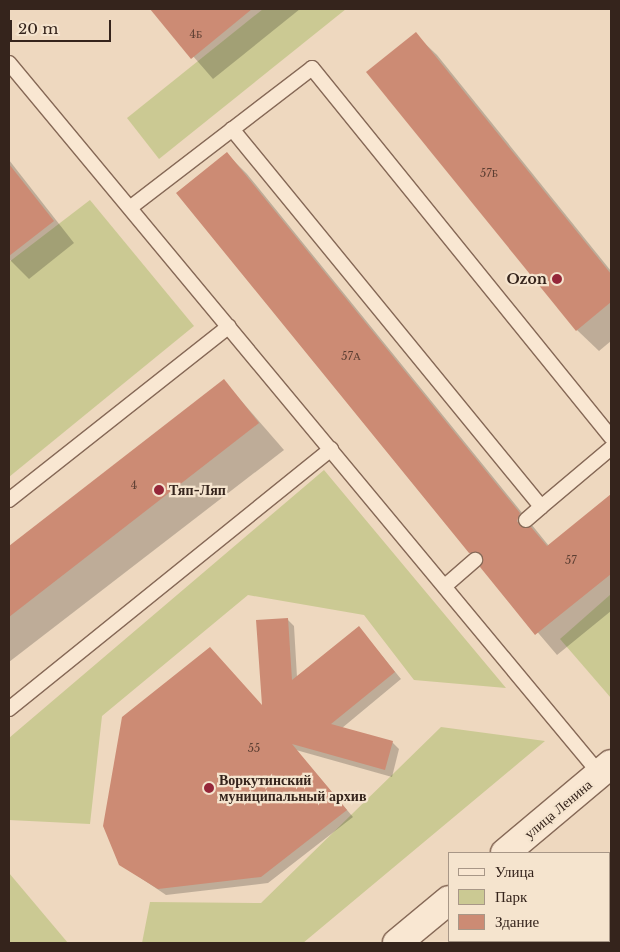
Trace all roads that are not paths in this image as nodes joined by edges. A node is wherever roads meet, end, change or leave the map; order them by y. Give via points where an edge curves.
1 (9, 63) edge
2 (232, 129) junction
3 (131, 207) junction
4 (229, 326) junction
5 (611, 437) edge
6 (611, 448) edge
7 (331, 449) junction
8 (9, 500) edge
9 (541, 507) junction
10 (526, 520) dead end
11 (475, 560) dead end
12 (445, 586) junction
13 (9, 709) edge
14 (606, 769) edge
15 (505, 852) edge
16 (448, 901) edge
17 (397, 943) edge

1 - 3 lane
2 - 3 lane
2 - 5 lane via 312,68
2 - 9 lane
3 - 4 lane
4 - 7 lane
4 - 8 lane
6 - 9 lane
7 - 12 lane
7 - 13 lane
9 - 10 lane
11 - 12 lane
12 - 14 lane
14 - 15 main road, улица Ленина
16 - 17 main road

